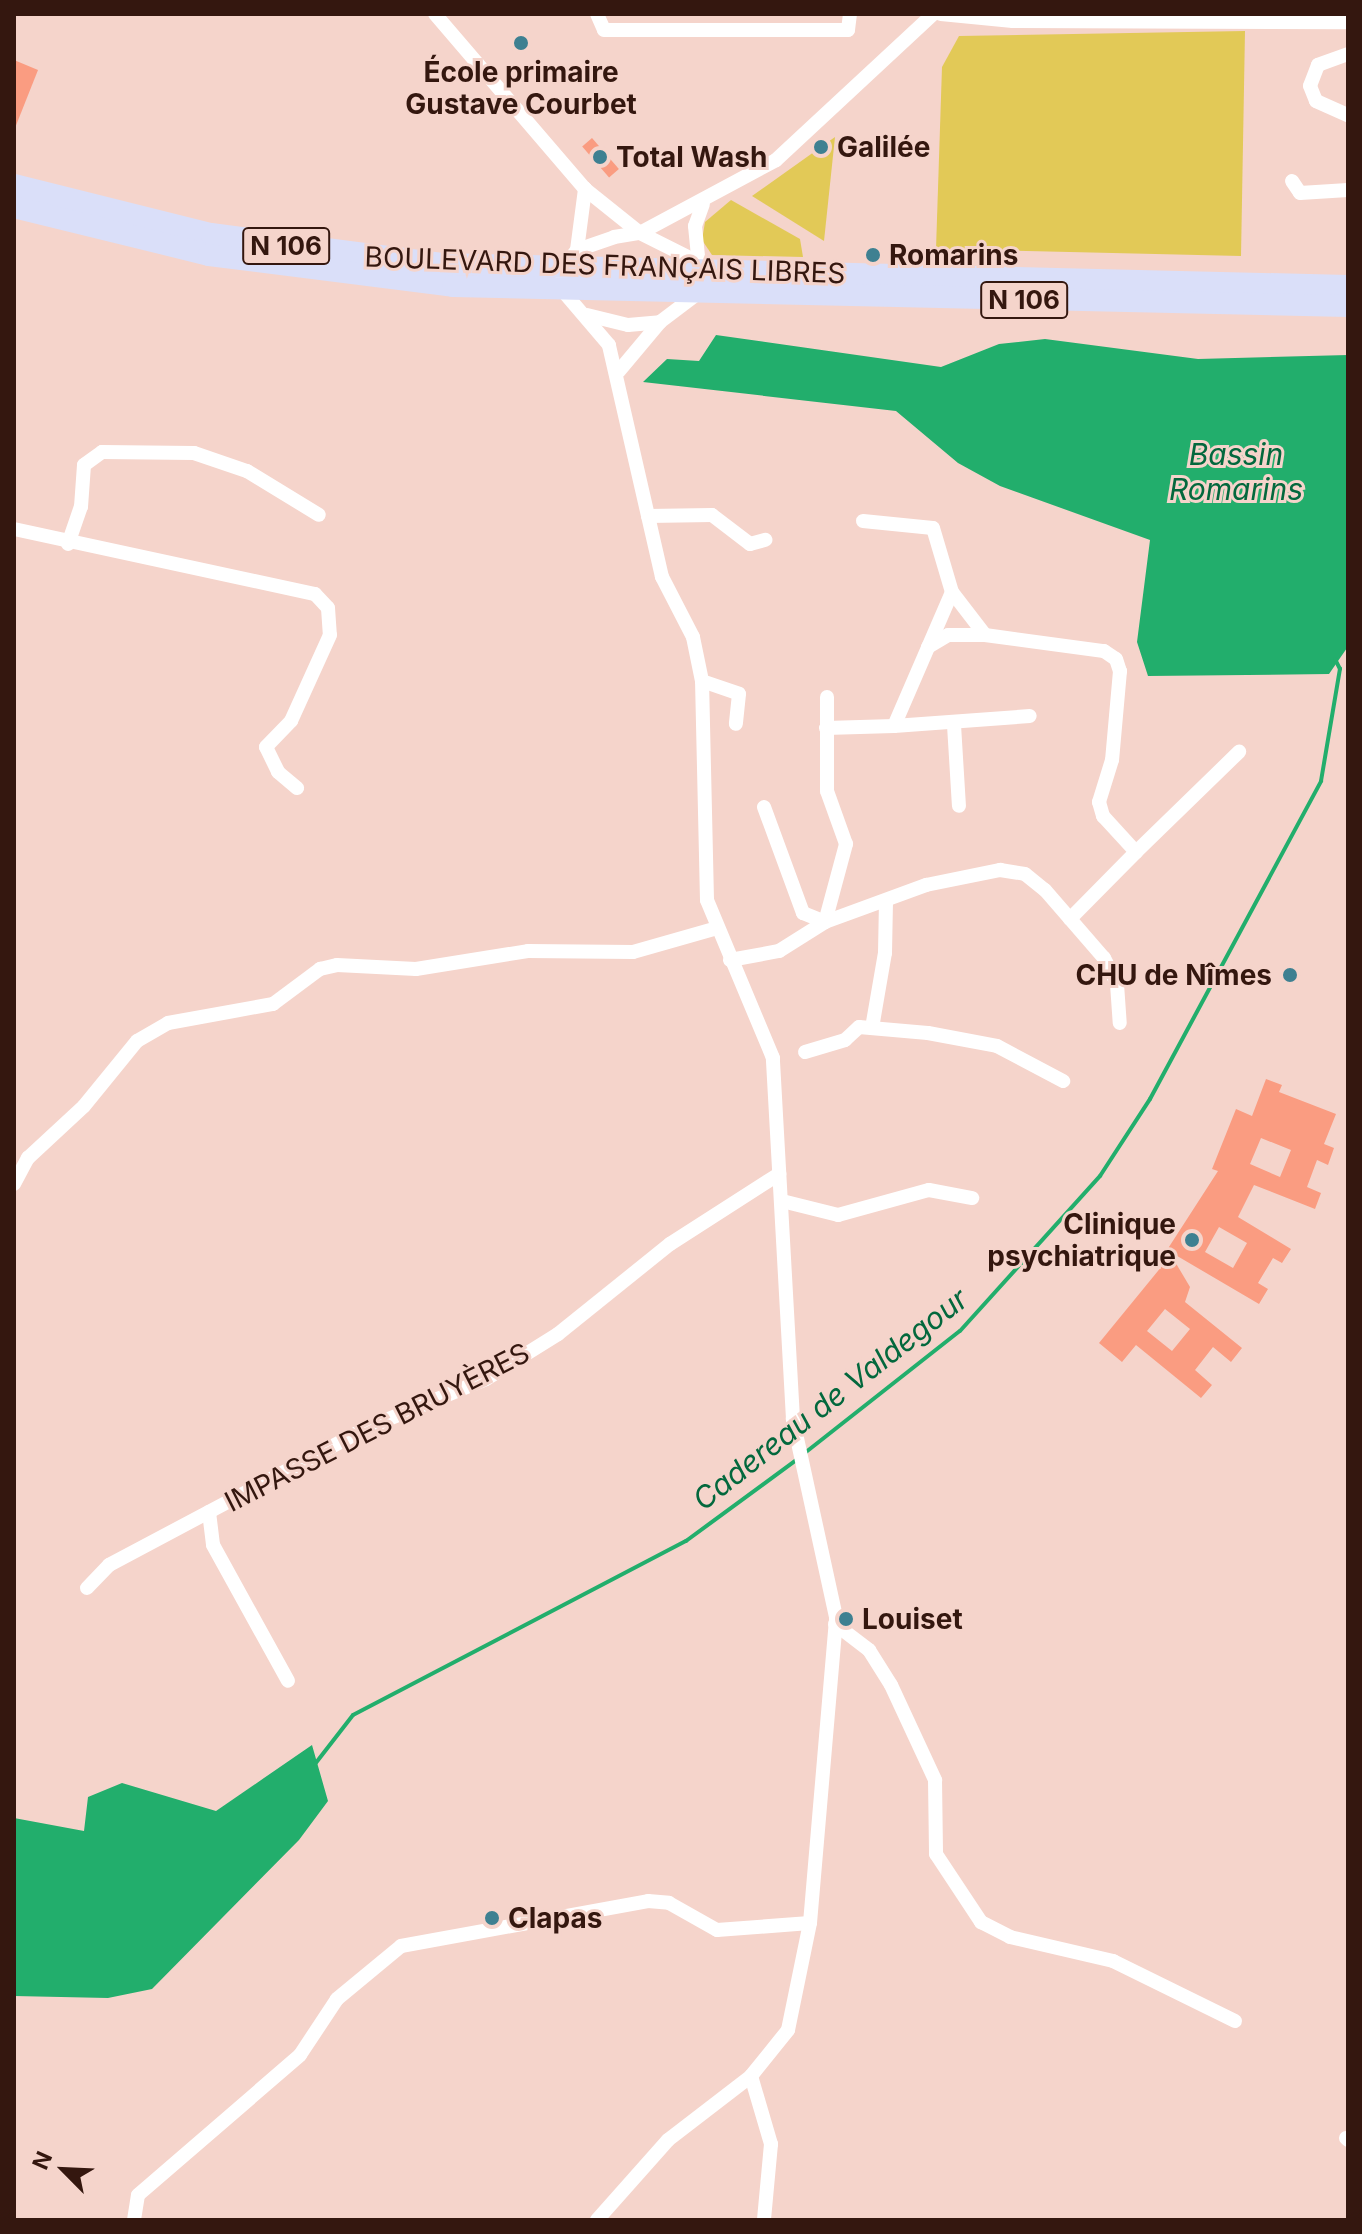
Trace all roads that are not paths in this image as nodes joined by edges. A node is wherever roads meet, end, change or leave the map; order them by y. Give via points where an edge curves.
1 (435, 14) edge
2 (597, 14) edge
3 (850, 14) edge
4 (933, 14) edge
5 (941, 14) edge
6 (1012, 17) edge
7 (1348, 22) edge
8 (1348, 54) edge
9 (1348, 115) edge
10 (1292, 181) dead end
11 (14, 185) edge
12 (585, 189) junction
13 (1348, 190) edge
14 (703, 204) junction
15 (14, 207) edge
16 (640, 233) junction
17 (577, 250) junction
18 (699, 275) junction
19 (562, 279) junction
20 (1348, 286) edge
21 (1348, 306) edge
22 (587, 315) junction
23 (660, 322) junction
24 (619, 371) junction
25 (319, 515) dead end
26 (648, 516) junction
27 (863, 521) dead end
28 (14, 529) edge
29 (765, 540) dead end
30 (68, 544) junction
31 (952, 592) junction
32 (985, 635) junction
33 (928, 647) junction
34 (702, 681) junction
35 (827, 697) dead end
36 (1030, 716) dead end
37 (736, 724) dead end
38 (954, 725) junction
39 (894, 726) junction
40 (826, 728) junction
41 (1239, 752) dead end
42 (297, 788) dead end
43 (959, 806) dead end
44 (764, 807) dead end
45 (1136, 852) junction
46 (886, 903) junction
47 (1070, 919) junction
48 (825, 922) junction
49 (714, 929) junction
50 (730, 960) junction
51 (1120, 1023) dead end
52 (872, 1028) junction
53 (805, 1052) dead end
54 (1063, 1081) dead end
55 (779, 1174) junction
56 (14, 1184) edge
57 (972, 1198) dead end
58 (782, 1201) junction
59 (209, 1512) junction
60 (87, 1588) dead end
61 (840, 1628) junction
62 (288, 1681) dead end
63 (810, 1923) junction
64 (1235, 2021) dead end
65 (751, 2076) junction
66 (134, 2220) edge
67 (597, 2220) edge
68 (764, 2220) edge

1 - 12 street
2 - 3 street via 604,30 848,30
4 - 14 street via 776,160
5 - 6 street
6 - 7 street
8 - 9 street via 1318,65 1310,86 1316,101
10 - 13 street via 1300,193
11 - 19 main road, BOULEVARD DES FRANÇAIS LIBRES / N 106 via 122,215 280,246
12 - 16 street
12 - 17 street
14 - 16 street
14 - 18 street via 695,226
15 - 19 main road, BOULEVARD DES FRANÇAIS LIBRES / N 106 via 272,266 453,286
16 - 17 street
16 - 18 street
17 - 19 street
18 - 19 main road, BOULEVARD DES FRANÇAIS LIBRES / N 106
18 - 20 main road, BOULEVARD DES FRANÇAIS LIBRES / N 106
18 - 21 main road, BOULEVARD DES FRANÇAIS LIBRES / N 106
18 - 23 street
19 - 22 street
22 - 23 street via 628,325
22 - 24 street
23 - 24 street
24 - 26 street
25 - 30 street via 247,471 194,453 102,452 84,465 81,507
26 - 29 street via 712,515 750,544
26 - 34 street via 662,577 693,637
27 - 31 street via 933,528
28 - 30 street
30 - 42 street via 299,588 328,608 330,635 314,673 291,721 266,747 278,772
31 - 32 street
31 - 33 street
32 - 33 street via 948,635
32 - 45 street via 1104,651 1116,659 1120,671 1112,760 1099,802 1103,816
33 - 39 street
34 - 37 street via 739,694
34 - 49 street via 703,870
35 - 40 street
36 - 38 street
38 - 39 street
38 - 43 street
39 - 40 street
40 - 48 street via 827,791 846,844
41 - 45 street
44 - 48 street via 803,913
45 - 47 street
46 - 47 street via 926,885 1000,870 1025,874
46 - 48 street
46 - 52 street via 885,953
47 - 51 street via 1104,958 1117,984
48 - 50 street via 779,951
49 - 50 street
49 - 56 street via 633,952 528,951 416,969 337,965 320,969 273,1004 168,1023 137,1041 84,1106 28,1158
50 - 55 street via 773,1058
52 - 53 street via 859,1027 845,1040
52 - 54 street via 987,1043
55 - 58 street
55 - 59 street, IMPASSE DES BRUYÈRES via 670,1244 558,1334 486,1379 369,1427
57 - 58 street via 929,1190 838,1215
58 - 61 street via 798,1447
59 - 60 street, IMPASSE DES BRUYÈRES via 109,1565
59 - 62 street via 213,1545
61 - 63 street via 829,1652
61 - 64 street via 869,1650 891,1685 935,1780 936,1854 981,1922 1010,1937 1113,1961
63 - 65 street via 788,2030
63 - 66 street via 717,1930 669,1903 648,1901 401,1946 337,1999 300,2055 138,2195
65 - 67 street via 668,2140
65 - 68 street via 771,2144

